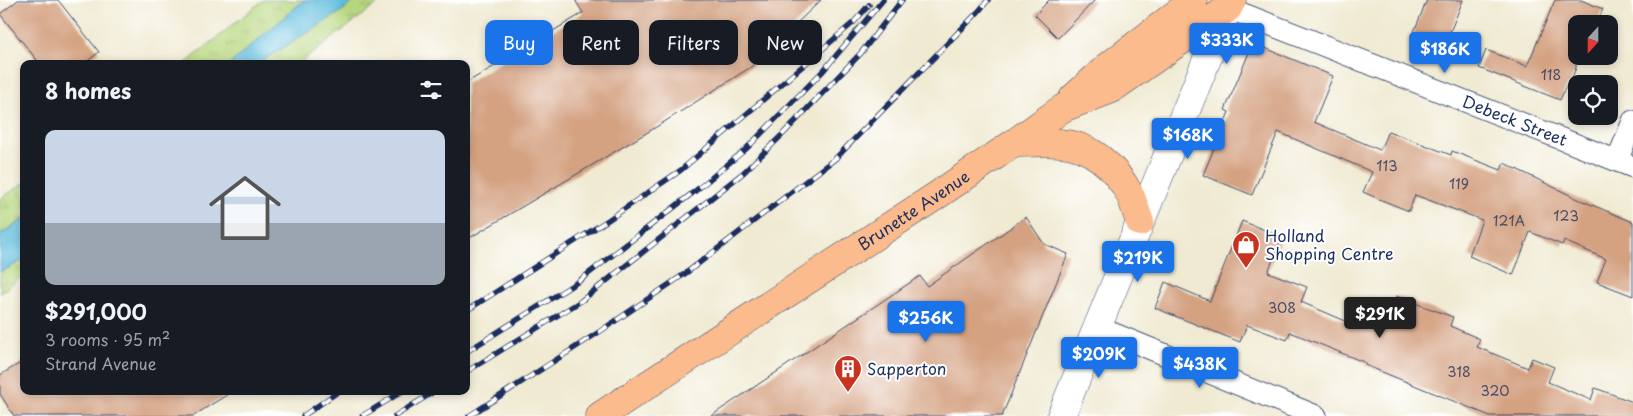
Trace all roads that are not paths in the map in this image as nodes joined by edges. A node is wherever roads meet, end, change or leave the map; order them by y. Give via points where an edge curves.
1 (1194, 0) edge
2 (1230, 4) edge
3 (1063, 108) junction
4 (1633, 121) edge
5 (1014, 144) junction
6 (1625, 164) edge
7 (1140, 222) junction
8 (1097, 327) junction
9 (600, 416) edge
10 (1061, 416) edge
11 (1316, 416) edge

1 - 3 main road via 1106,68
2 - 3 main road, Brunette Avenue via 1110,90
2 - 6 street, Debeck Street
2 - 7 street
3 - 5 main road, Brunette Avenue
4 - 6 street
5 - 7 main road via 1062,143 1084,148 1104,160 1130,194
5 - 9 main road, Brunette Avenue
7 - 8 street
8 - 10 street
8 - 11 street

